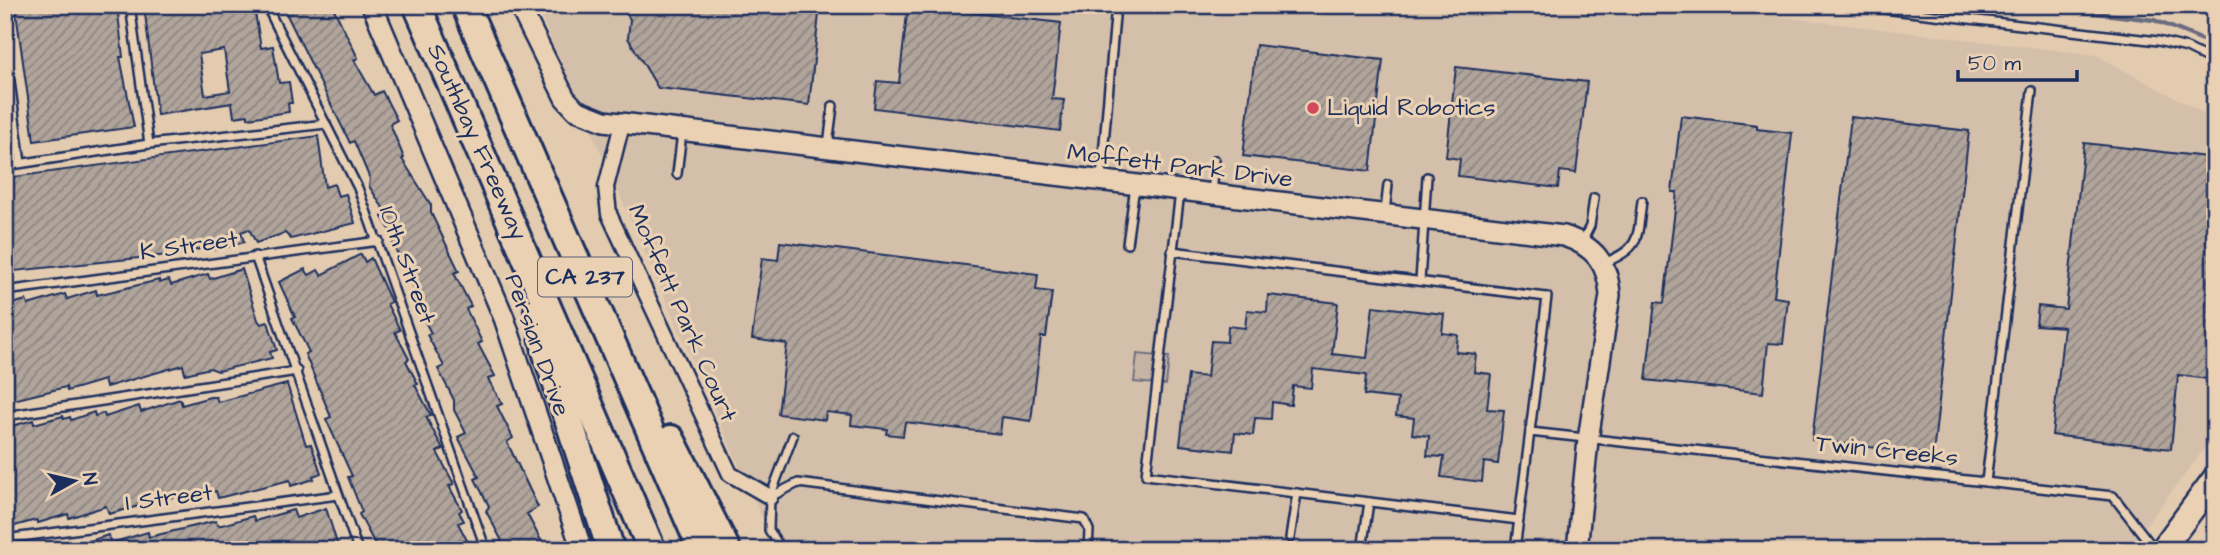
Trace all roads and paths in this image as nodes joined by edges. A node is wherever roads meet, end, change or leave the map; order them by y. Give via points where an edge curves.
1 (130, 5) edge
2 (266, 5) edge
3 (372, 5) edge
4 (417, 5) edge
5 (465, 5) edge
6 (519, 5) edge
7 (1116, 5) edge
8 (1849, 5) edge
9 (5, 44) edge
10 (2215, 62) edge
11 (2032, 91) dead end
12 (833, 106) dead end
13 (326, 124) junction
14 (622, 124) junction
15 (682, 132) junction
16 (149, 144) junction
17 (828, 149) junction
18 (1215, 160) dead end
19 (21, 163) junction
20 (5, 166) edge
21 (677, 174) dead end
22 (1427, 177) dead end
23 (1101, 181) junction
24 (1135, 185) junction
25 (1388, 185) dead end
26 (1180, 191) junction
27 (1212, 194) junction
28 (1594, 198) dead end
29 (1642, 201) dead end
30 (1384, 214) junction
31 (1426, 219) junction
32 (379, 240) junction
33 (1582, 242) junction
34 (1127, 244) dead end
35 (1172, 251) junction
36 (254, 256) junction
37 (528, 260) junction
38 (1603, 264) junction
39 (1420, 281) junction
40 (5, 291) edge
41 (609, 331) junction
42 (296, 371) junction
43 (5, 416) edge
44 (1530, 432) junction
45 (793, 436) dead end
46 (1588, 440) junction
47 (2215, 478) edge
48 (1986, 482) junction
49 (1297, 493) junction
50 (338, 495) junction
51 (770, 497) junction
52 (1369, 502) junction
53 (1519, 520) junction
54 (1290, 538) dead end
55 (5, 539) edge
56 (358, 550) edge
57 (486, 550) edge
58 (582, 550) edge
59 (611, 550) edge
60 (652, 550) edge
61 (702, 550) edge
62 (727, 550) edge
63 (782, 550) edge
64 (1088, 550) edge
65 (1362, 550) edge
66 (1515, 550) edge
67 (1577, 550) edge
68 (2155, 550) edge
69 (2162, 550) edge

1 - 16 lane
2 - 13 lane, 10th Street
3 - 58 street, Persian Drive via 504,318
4 - 37 highway, Southbay Freeway / CA 237
5 - 41 highway, Southbay Freeway / CA 237
6 - 14 street, Moffett Park Drive via 565,99 592,118
7 - 23 lane
8 - 10 lane via 2158,41
9 - 19 lane
11 - 48 lane
12 - 17 lane
13 - 16 lane
13 - 32 lane, 10th Street
14 - 15 street, Moffett Park Drive
14 - 51 street, Moffett Park Court via 606,187 609,214 730,474
15 - 17 street, Moffett Park Drive
15 - 21 lane
16 - 19 lane
17 - 23 street, Moffett Park Drive
18 - 27 lane
19 - 20 lane
22 - 31 lane
23 - 24 street, Moffett Park Drive
24 - 26 street, Moffett Park Drive
24 - 34 lane
25 - 30 lane
26 - 27 street, Moffett Park Drive
26 - 35 lane
27 - 30 street, Moffett Park Drive
28 - 33 lane via 1590,226
29 - 38 lane via 1637,243 1626,254
30 - 31 street, Moffett Park Drive
31 - 33 street, Moffett Park Drive
31 - 39 lane
32 - 36 lane, K Street
32 - 57 lane, 10th Street
33 - 38 street
35 - 39 lane
35 - 49 lane via 1146,475
36 - 40 lane, K Street
36 - 42 lane
37 - 59 highway via 546,351
37 - 60 highway, Southbay Freeway / CA 237
38 - 46 street via 1609,295
39 - 44 lane via 1547,297
41 - 61 highway, Southbay Freeway / CA 237
41 - 62 highway via 682,458
42 - 43 lane
42 - 50 lane
44 - 46 lane, Twin Creeks
44 - 53 lane
45 - 51 lane
46 - 48 lane, Twin Creeks
46 - 67 street
47 - 69 main road
48 - 68 lane, Twin Creeks via 2113,496
49 - 52 lane
49 - 54 lane
50 - 55 lane, I Street
50 - 56 lane
51 - 63 lane via 769,530
51 - 64 lane via 798,483 1084,519 1090,530
52 - 53 lane
52 - 65 lane
53 - 66 lane

